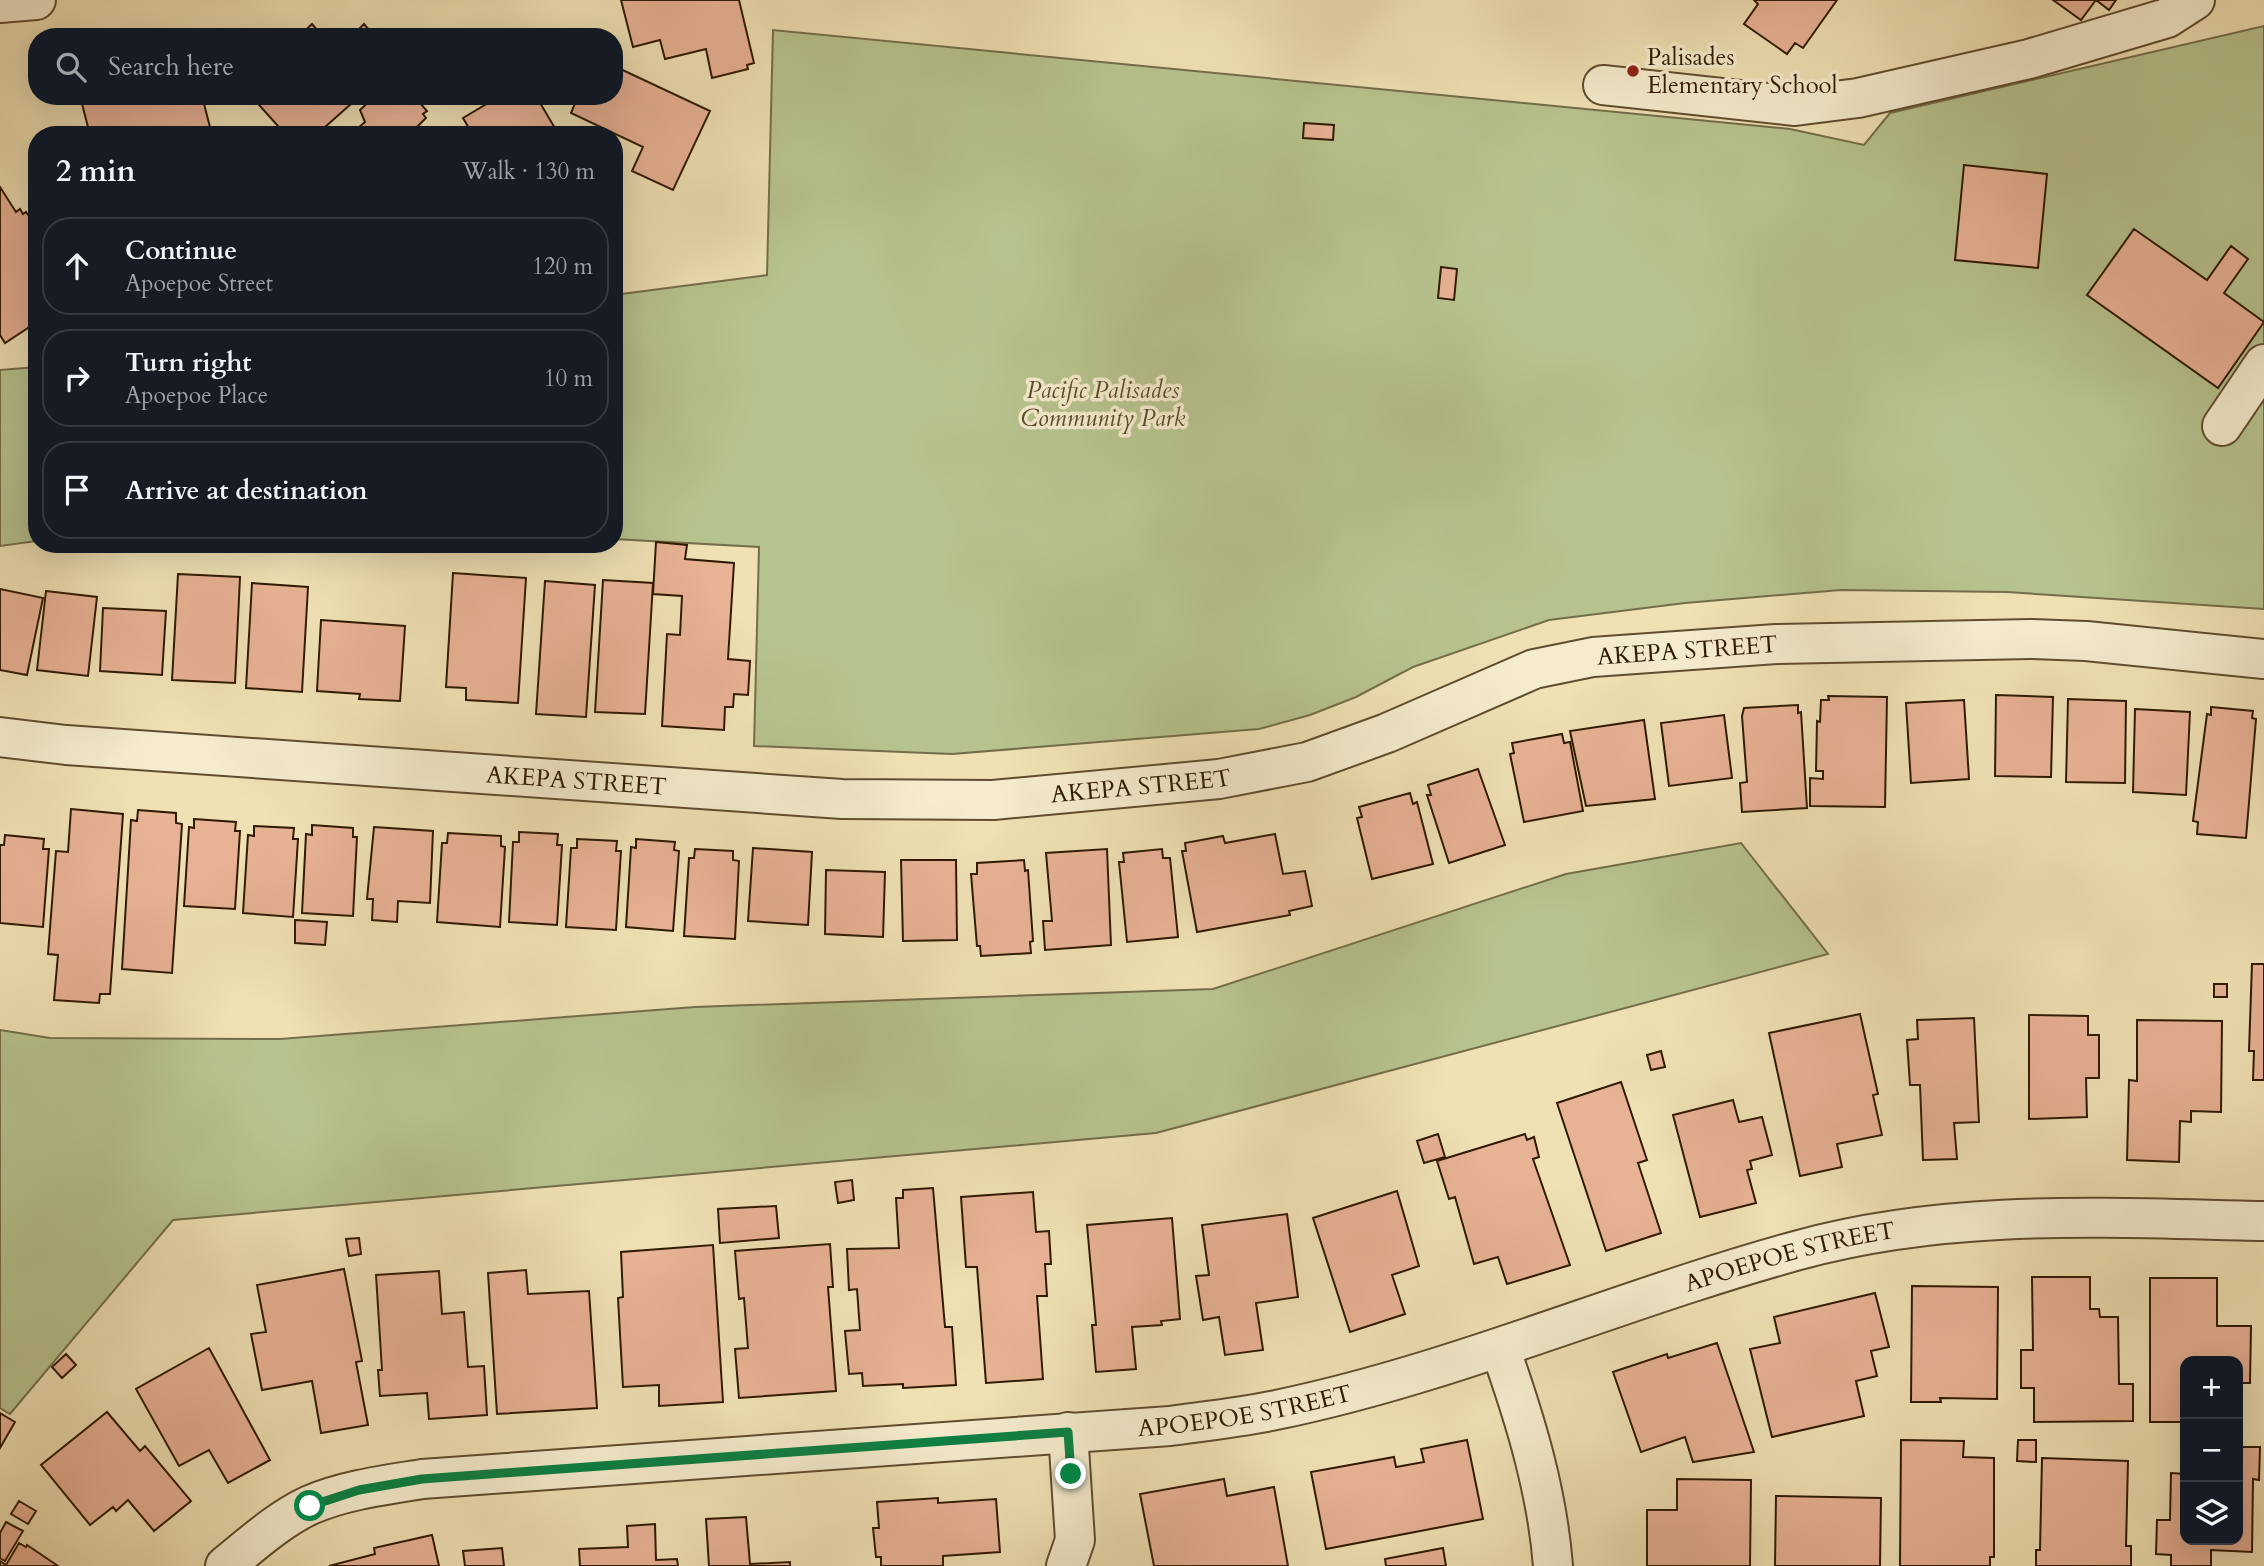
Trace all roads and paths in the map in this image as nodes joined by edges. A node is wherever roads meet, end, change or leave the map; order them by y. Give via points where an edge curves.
1 (36, 0) edge
2 (2195, 0) edge
3 (0, 3) edge
4 (1603, 85) dead end
5 (2264, 364) edge
6 (2222, 426) dead end
7 (2264, 659) edge
8 (0, 737) edge
9 (2264, 1221) edge
10 (1500, 1348) junction
11 (1068, 1432) junction
12 (225, 1566) edge
13 (1066, 1566) edge
14 (1553, 1566) edge

1 - 3 street
2 - 4 street via 2168,18 2029,59 1841,100 1795,106
5 - 6 street
7 - 8 street, AKEPA STREET via 2031,639 1776,644 1593,656 1534,669 1307,762 1219,779 993,800 842,799
9 - 10 street, APOEPOE STREET via 2038,1216 1877,1233 1800,1250
10 - 11 street, APOEPOE STREET via 1276,1410 1170,1426
10 - 14 street via 1536,1461 1550,1525
11 - 12 street, APOEPOE STREET via 422,1479 359,1490 310,1506 272,1528
11 - 13 street via 1075,1540

